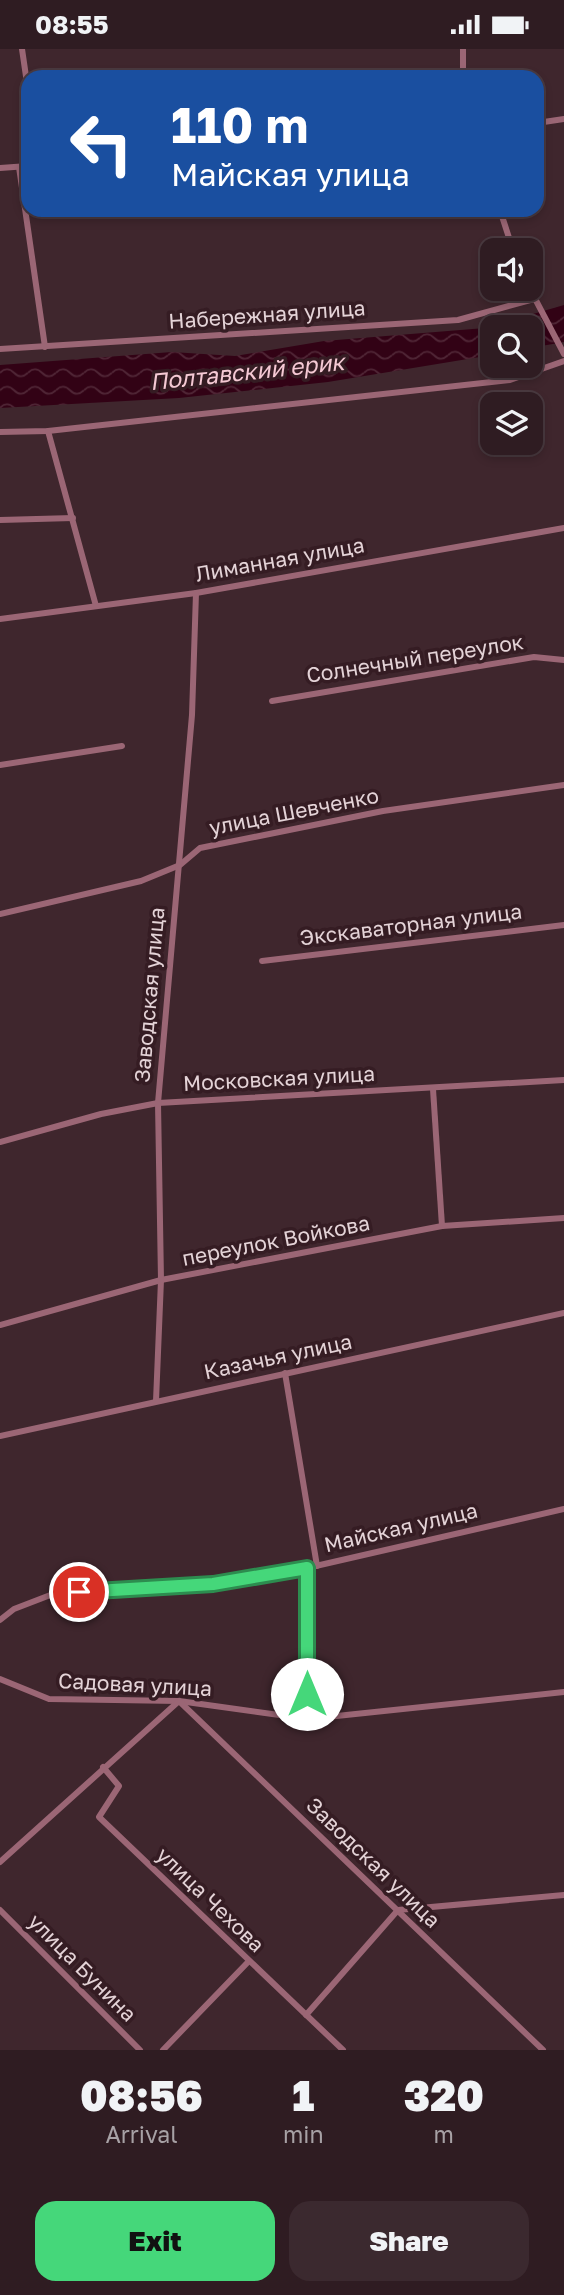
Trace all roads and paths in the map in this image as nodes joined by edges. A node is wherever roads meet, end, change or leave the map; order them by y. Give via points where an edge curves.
1 (22, 49) edge
2 (463, 49) edge
3 (25, 70) edge
4 (463, 70) edge
5 (564, 119) edge
6 (544, 122) edge
7 (19, 167) joint
8 (0, 168) edge
9 (21, 181) edge
10 (26, 217) edge
11 (502, 217) edge
12 (509, 238) edge
13 (527, 301) edge
14 (535, 301) edge
15 (45, 347) junction
16 (0, 349) edge
17 (564, 354) edge
18 (564, 361) edge
19 (48, 431) junction
20 (0, 432) edge
21 (73, 518) junction
22 (0, 520) edge
23 (564, 528) edge
24 (196, 593) junction
25 (96, 606) junction
26 (0, 619) edge
27 (564, 660) edge
28 (272, 701) dead end
29 (122, 746) dead end
30 (0, 765) edge
31 (564, 785) edge
32 (180, 865) junction
33 (0, 914) edge
34 (564, 925) edge
35 (262, 961) dead end
36 (564, 1080) edge
37 (433, 1089) junction
38 (158, 1103) junction
39 (0, 1142) edge
40 (564, 1219) edge
41 (442, 1226) junction
42 (161, 1280) junction
43 (564, 1313) edge
44 (0, 1325) edge
45 (285, 1373) junction
46 (156, 1401) junction
47 (0, 1436) edge
48 (564, 1509) edge
49 (317, 1566) junction
50 (307, 1568) junction
51 (0, 1620) edge
52 (0, 1679) edge
53 (564, 1692) edge
54 (179, 1701) junction
55 (308, 1719) junction
56 (103, 1767) junction
57 (0, 1862) edge
58 (564, 1895) edge
59 (0, 1910) edge
60 (398, 1910) junction
61 (249, 1961) junction
62 (306, 2015) junction
63 (140, 2050) edge
64 (163, 2050) edge
65 (343, 2050) edge
66 (543, 2050) edge

1 - 3 street
2 - 4 street
5 - 6 street
7 - 8 street
7 - 9 street
10 - 15 street
11 - 12 street
13 - 15 street, Набережная улица via 458,320
14 - 17 street
15 - 16 street, Набережная улица
18 - 19 street via 510,380
19 - 20 street
19 - 21 street
21 - 22 street
21 - 25 street
23 - 24 street, Лиманная улица
24 - 25 street, Лиманная улица
24 - 32 street, Заводская улица
25 - 26 street, Лиманная улица
27 - 28 street, Солнечный переулок via 534,657
29 - 30 street
31 - 32 street, улица Шевченко via 383,811 200,848
32 - 33 street, улица Шевченко via 141,881
32 - 38 street, Заводская улица
34 - 35 street, Экскаваторная улица
36 - 37 street, Московская улица
37 - 38 street, Московская улица
37 - 41 street
38 - 39 street, Московская улица
38 - 42 street, Заводская улица
40 - 41 street, переулок Войкова
41 - 42 street, переулок Войкова
42 - 44 street, переулок Войкова
42 - 46 street, Заводская улица
43 - 45 street, Казачья улица
45 - 46 street, Казачья улица
45 - 49 street
46 - 47 street, Казачья улица
48 - 49 street, Майская улица
49 - 50 street, Майская улица
50 - 51 street, Майская улица via 213,1584 53,1594 14,1609
50 - 55 street
52 - 54 street, Садовая улица via 49,1699
53 - 55 street, Садовая улица
54 - 55 street, Садовая улица
54 - 56 street
54 - 60 street, Заводская улица
56 - 57 street
56 - 61 street, улица Чехова via 119,1786 99,1817
58 - 60 street
59 - 63 street, улица Бунина
60 - 62 street
60 - 66 street, Заводская улица
61 - 62 street, улица Чехова
61 - 64 street
62 - 65 street, улица Чехова

